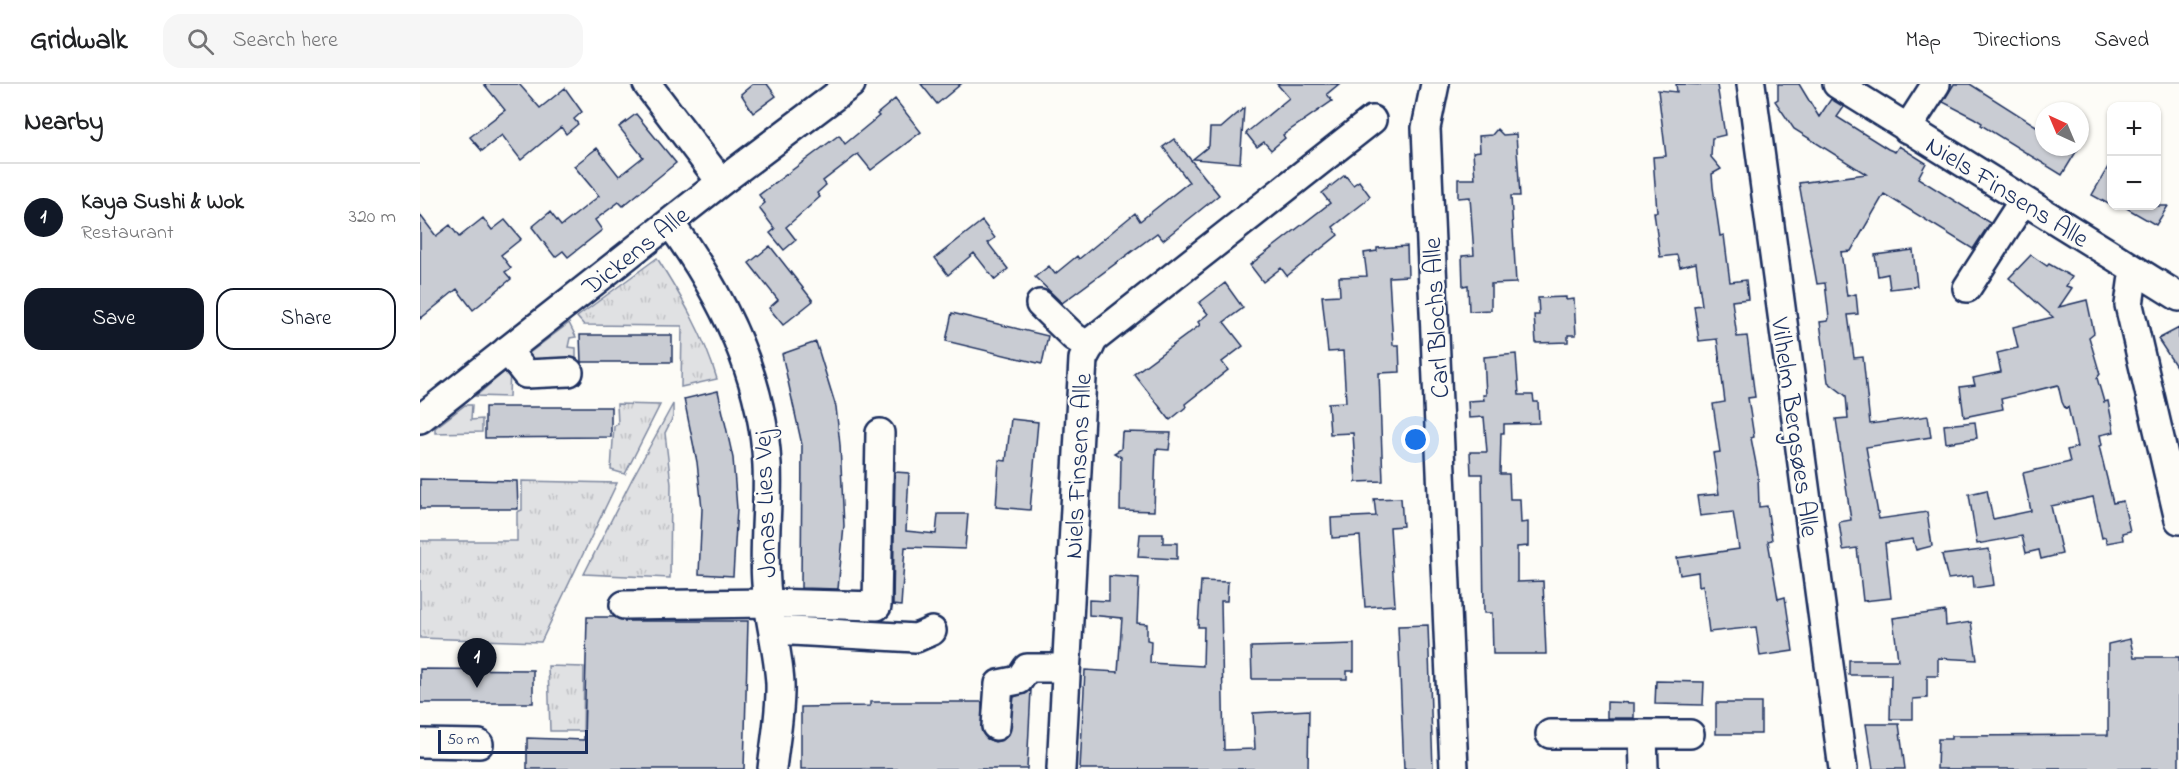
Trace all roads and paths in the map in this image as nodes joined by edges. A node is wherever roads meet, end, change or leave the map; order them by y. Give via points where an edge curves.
1 (647, 84) edge
2 (851, 84) edge
3 (1435, 84) edge
4 (1751, 84) edge
5 (1837, 84) edge
6 (1936, 84) edge
7 (1372, 120) dead end
8 (1908, 129) junction
9 (721, 182) junction
10 (2024, 201) junction
11 (670, 223) junction
12 (2134, 269) junction
13 (1967, 288) dead end
14 (2179, 297) edge
15 (1040, 304) dead end
16 (1090, 346) junction
17 (507, 350) junction
18 (569, 372) dead end
19 (420, 419) edge
20 (880, 433) dead end
21 (2179, 520) edge
22 (768, 603) junction
23 (624, 605) dead end
24 (774, 630) junction
25 (932, 631) dead end
26 (1066, 668) junction
27 (996, 726) dead end
28 (1550, 734) dead end
29 (1643, 734) junction
30 (1690, 734) dead end
31 (420, 743) edge
32 (479, 744) dead end
33 (772, 769) edge
34 (1061, 769) edge
35 (1454, 769) edge
36 (1644, 769) edge
37 (1843, 769) edge

1 - 9 street
2 - 9 street, Dickens Alle
3 - 35 street, Carl Blochs Alle via 1426,128
4 - 37 street, Vilhelm Bergsøes Alle
5 - 8 street, Niels Finsens Alle
6 - 8 street
7 - 16 street, Niels Finsens Alle
8 - 10 street, Niels Finsens Alle
9 - 11 street, Dickens Alle
10 - 12 street, Niels Finsens Alle
10 - 13 street
11 - 17 street, Dickens Alle
11 - 22 street, Jonas Lies Vej via 730,322 759,405 767,464
12 - 14 street, Niels Finsens Alle
12 - 21 street via 2129,305
15 - 16 street via 1074,337
16 - 26 street, Niels Finsens Alle via 1083,359
17 - 18 street via 526,374
17 - 19 street, Dickens Alle
20 - 22 street via 877,606
22 - 23 street
22 - 24 street, Jonas Lies Vej
24 - 25 street via 916,638
24 - 33 street, Jonas Lies Vej via 780,684
26 - 27 street via 1027,668 1018,680 999,684
26 - 34 street, Niels Finsens Alle
28 - 29 street
29 - 30 street
29 - 36 street
31 - 32 street

